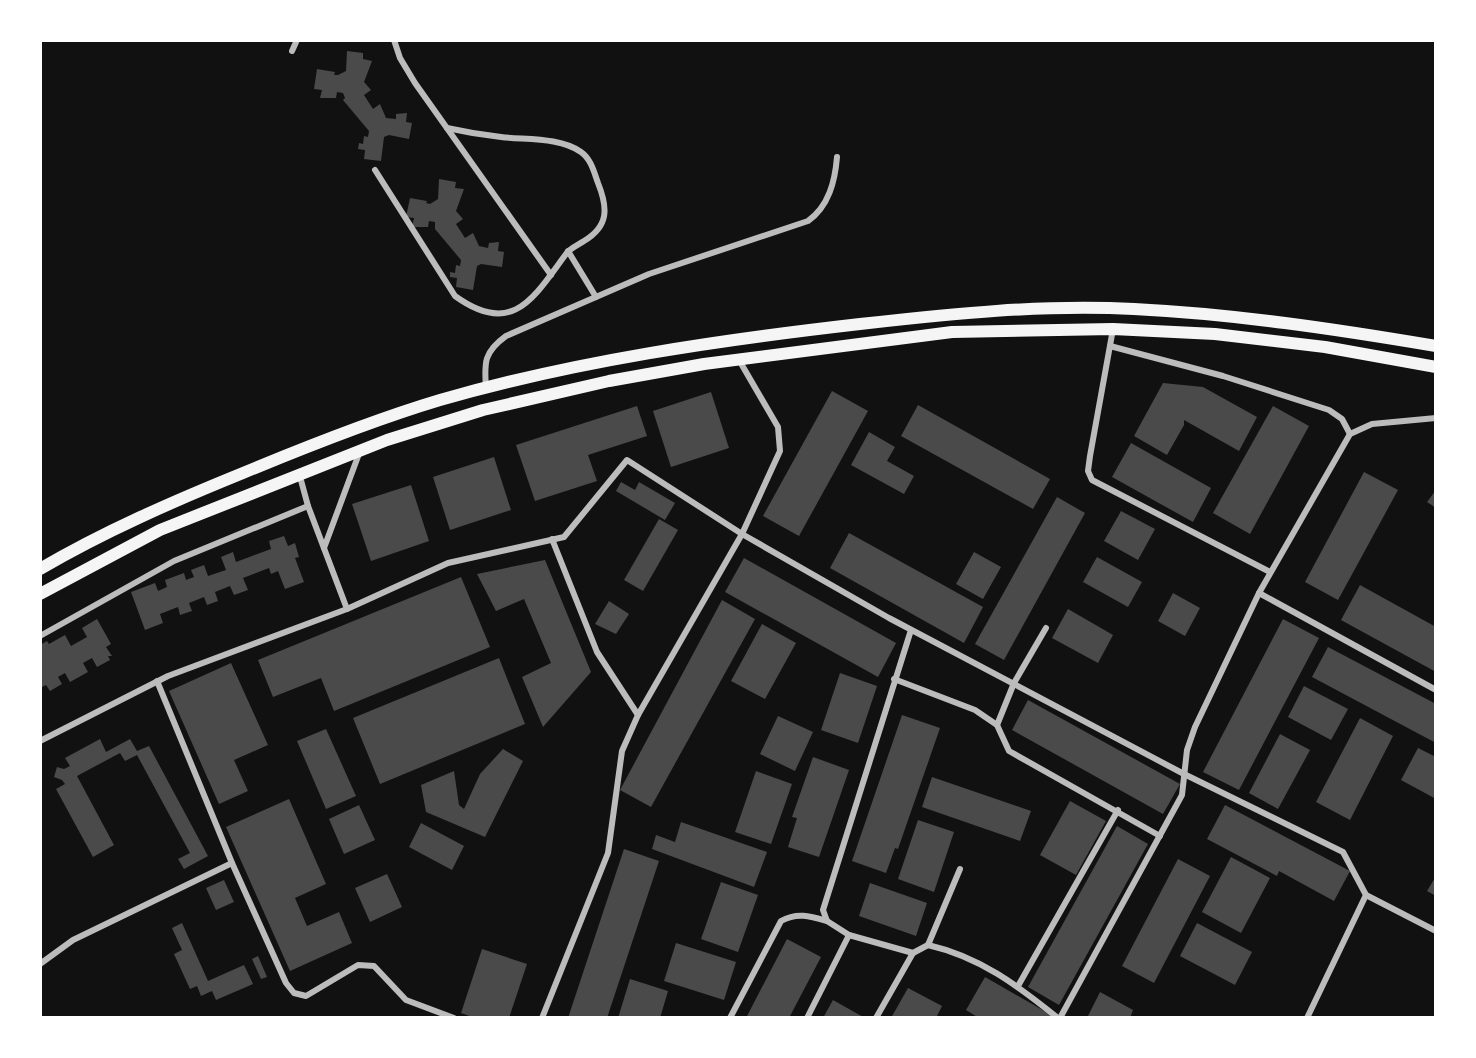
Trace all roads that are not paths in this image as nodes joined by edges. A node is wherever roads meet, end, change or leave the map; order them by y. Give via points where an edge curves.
1 (297, 40) edge
2 (394, 40) edge
3 (292, 51) dead end
4 (447, 128) junction
5 (837, 157) dead end
6 (375, 170) dead end
7 (568, 251) junction
8 (551, 275) junction
9 (596, 297) junction
10 (1113, 329) junction
11 (1110, 346) junction
12 (1436, 346) edge
13 (738, 358) junction
14 (1436, 367) edge
15 (486, 389) junction
16 (1436, 418) edge
17 (1350, 434) junction
18 (360, 450) junction
19 (299, 473) junction
20 (308, 506) junction
21 (742, 534) junction
22 (552, 539) junction
23 (324, 549) junction
24 (40, 569) edge
25 (1270, 572) junction
26 (1259, 593) junction
27 (40, 594) edge
28 (347, 609) junction
29 (1046, 628) dead end
30 (911, 630) junction
31 (40, 636) edge
32 (894, 679) junction
33 (157, 681) junction
34 (1014, 683) junction
35 (1436, 690) edge
36 (638, 715) junction
37 (997, 725) junction
38 (40, 741) edge
39 (1184, 774) junction
40 (1118, 810) junction
41 (1160, 836) junction
42 (232, 863) junction
43 (960, 869) dead end
44 (1366, 895) junction
45 (827, 921) junction
46 (1436, 931) edge
47 (849, 935) junction
48 (928, 945) junction
49 (913, 953) junction
50 (40, 964) edge
51 (1018, 986) junction
52 (454, 1017) edge
53 (542, 1017) edge
54 (730, 1017) edge
55 (807, 1017) edge
56 (876, 1017) edge
57 (1059, 1017) edge
58 (1307, 1017) edge

1 - 3 street
2 - 4 street via 415,83
4 - 7 street via 552,142 581,151 589,160 603,195 606,217 601,228
4 - 8 street
5 - 9 street via 828,196 818,214 808,221 650,274
6 - 8 street via 455,296 469,306 486,311 518,309 530,302
7 - 8 street
7 - 9 street
9 - 15 street via 493,345 484,368
10 - 11 street
10 - 13 highway via 952,332
10 - 14 highway via 1215,334 1325,347
11 - 17 street via 1329,410 1342,419
11 - 25 street via 1090,456 1088,471 1092,480
12 - 15 highway via 1302,324 1212,315 1133,309 1019,309 762,335 593,364
13 - 18 highway via 493,407
13 - 21 street via 778,427 780,452
15 - 24 highway via 365,425 290,454 126,523
16 - 17 street via 1372,424
17 - 25 street
18 - 19 highway
18 - 23 street
19 - 20 street
19 - 27 highway via 160,530
20 - 23 street
20 - 31 street via 174,561
21 - 22 street via 627,460 564,537
21 - 30 street
21 - 36 street
22 - 28 street via 448,562
22 - 36 street via 597,652
23 - 28 street
25 - 26 street
26 - 35 street
26 - 39 street via 1195,727
28 - 33 street
29 - 34 street
30 - 32 street
30 - 34 street
32 - 37 street via 975,710
32 - 45 street via 823,910
33 - 38 street
33 - 42 street
34 - 37 street
34 - 39 street
36 - 53 street via 622,752 608,853
37 - 40 street via 1009,750
39 - 41 street via 1182,795
39 - 44 street via 1343,852
40 - 41 street
40 - 51 street
41 - 57 street
42 - 50 street via 73,940
42 - 52 street via 294,993 306,996 358,965 374,966 406,1000
43 - 48 street
44 - 46 street
44 - 58 street
45 - 47 street
45 - 54 street via 806,915 781,921
47 - 49 street
47 - 55 street
48 - 49 street
48 - 51 street via 957,951
49 - 56 street
51 - 57 street

